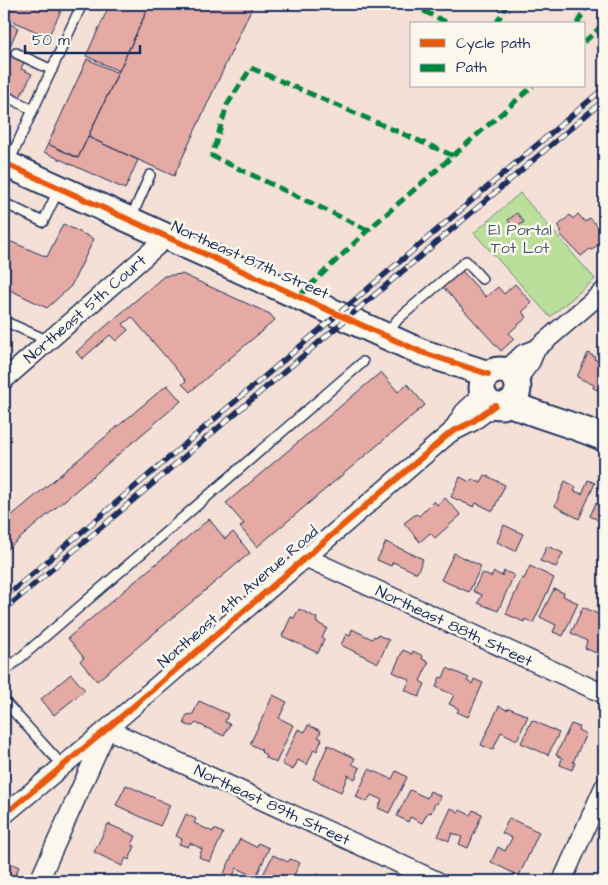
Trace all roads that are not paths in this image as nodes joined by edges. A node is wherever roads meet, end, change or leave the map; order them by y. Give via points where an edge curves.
1 (82, 4) edge
2 (16, 53) dead end
3 (52, 70) junction
4 (4, 95) edge
5 (33, 110) junction
6 (5, 167) edge
7 (150, 175) dead end
8 (59, 188) junction
9 (4, 203) edge
10 (129, 221) junction
11 (166, 238) junction
12 (482, 278) dead end
13 (604, 291) edge
14 (4, 321) edge
15 (385, 336) junction
16 (49, 341) junction
17 (363, 362) dead end
18 (4, 380) edge
19 (499, 389) junction
20 (604, 438) edge
21 (305, 557) junction
22 (4, 672) edge
23 (604, 694) edge
24 (4, 701) edge
25 (107, 729) junction
26 (63, 766) junction
27 (604, 787) edge
28 (4, 816) edge
29 (39, 881) edge
30 (437, 881) edge
31 (562, 881) edge

1 - 3 lane
2 - 3 lane
3 - 5 lane
4 - 5 lane
5 - 6 lane
6 - 8 street, Northeast 87th Street
7 - 10 lane
8 - 9 lane via 42,222
8 - 10 street, Northeast 87th Street
10 - 11 street, Northeast 87th Street
11 - 15 street, Northeast 87th Street
11 - 16 street, Northeast 5th Court
12 - 15 lane via 466,261 398,320
13 - 19 street, Northeast 4th Avenue Road via 536,349 531,361
14 - 16 lane
15 - 19 street, Northeast 87th Street
16 - 18 street, Northeast 5th Court
17 - 22 lane
19 - 20 street, Northeast 87th Street via 540,401 577,426
19 - 21 street, Northeast 4th Avenue Road via 464,412 450,434
21 - 23 street, Northeast 88th Street
21 - 25 street, Northeast 4th Avenue Road
24 - 26 lane
25 - 26 street, Northeast 4th Avenue Road
25 - 29 street
25 - 30 street, Northeast 89th Street
26 - 28 street, Northeast 4th Avenue Road
27 - 31 street

